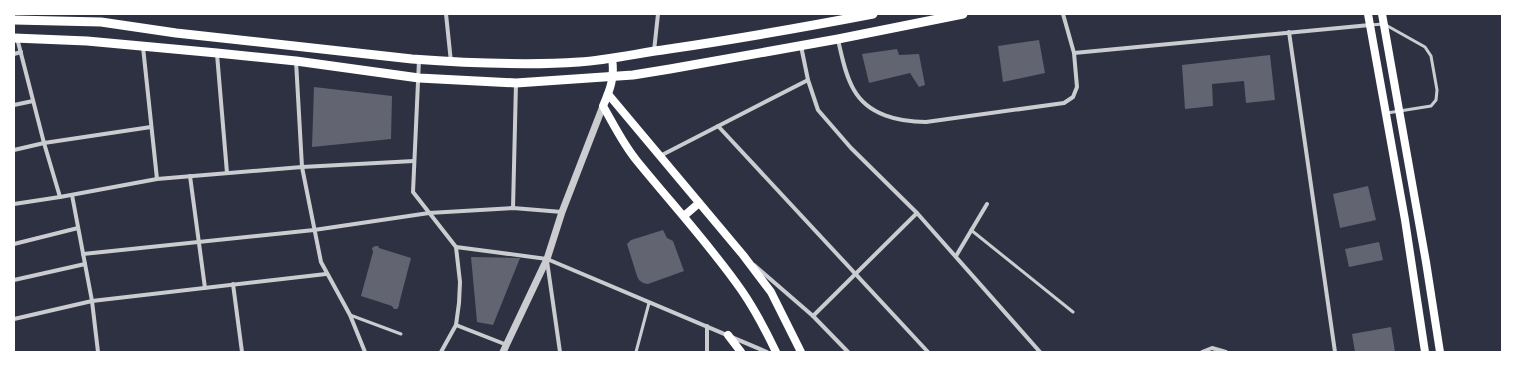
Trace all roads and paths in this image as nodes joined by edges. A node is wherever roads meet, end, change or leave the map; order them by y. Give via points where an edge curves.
1 (658, 14) edge
2 (873, 14) edge
3 (963, 14) edge
4 (1063, 14) edge
5 (1368, 14) edge
6 (1382, 14) edge
7 (447, 15) edge
8 (852, 16) edge
9 (14, 20) edge
10 (1384, 24) junction
11 (1370, 25) junction
12 (1289, 32) junction
13 (16, 38) edge
14 (838, 39) junction
15 (801, 46) junction
16 (143, 47) junction
17 (654, 51) junction
18 (21, 52) junction
19 (218, 53) junction
20 (1074, 53) junction
21 (14, 54) edge
22 (612, 59) junction
23 (419, 60) junction
24 (296, 61) junction
25 (451, 62) junction
26 (613, 76) junction
27 (419, 78) junction
28 (808, 80) junction
29 (516, 83) junction
30 (608, 94) junction
31 (33, 101) junction
32 (14, 105) edge
33 (603, 106) junction
34 (1399, 111) junction
35 (1386, 113) junction
36 (718, 126) junction
37 (151, 127) junction
38 (44, 144) junction
39 (14, 150) edge
40 (660, 156) junction
41 (414, 160) junction
42 (302, 167) junction
43 (227, 173) junction
44 (190, 176) junction
45 (157, 179) junction
46 (72, 195) junction
47 (60, 197) junction
48 (699, 203) junction
49 (14, 204) edge
50 (987, 204) dead end
51 (513, 208) junction
52 (562, 212) junction
53 (917, 212) junction
54 (429, 213) junction
55 (684, 216) junction
56 (78, 228) junction
57 (314, 230) junction
58 (971, 230) junction
59 (198, 242) junction
60 (14, 244) edge
61 (456, 247) junction
62 (83, 254) junction
63 (743, 255) junction
64 (956, 256) junction
65 (547, 259) junction
66 (85, 264) junction
67 (326, 274) junction
68 (855, 275) junction
69 (14, 280) edge
70 (233, 284) junction
71 (205, 288) junction
72 (92, 300) junction
73 (649, 303) junction
74 (1073, 312) dead end
75 (350, 315) junction
76 (813, 316) junction
77 (14, 319) edge
78 (456, 325) junction
79 (707, 326) junction
80 (401, 334) dead end
81 (728, 335) junction
82 (507, 345) junction
83 (800, 350) edge
84 (98, 352) edge
85 (242, 352) edge
86 (365, 352) edge
87 (441, 352) edge
88 (503, 352) edge
89 (560, 352) edge
90 (636, 352) edge
91 (707, 352) edge
92 (741, 352) edge
93 (768, 352) edge
94 (776, 352) edge
95 (791, 352) edge
96 (848, 352) edge
97 (928, 352) edge
98 (1040, 352) edge
99 (1202, 352) edge
100 (1226, 352) edge
101 (1335, 352) edge
102 (1425, 352) edge
103 (1440, 352) edge

1 - 17 street
2 - 8 main road
3 - 14 main road
4 - 20 street
5 - 11 main road
6 - 10 main road
7 - 25 street
8 - 17 main road via 741,38
9 - 23 main road via 101,22
10 - 11 lane
10 - 34 main road
10 - 34 lane via 1425,47 1431,56 1437,90 1436,100 1431,106
11 - 12 street
11 - 35 main road
12 - 20 street
12 - 101 street
13 - 16 main road via 87,41
13 - 18 street
14 - 15 main road
14 - 20 street via 854,90 863,102 888,117 909,122 926,122 1064,103 1073,97 1077,87
15 - 26 main road via 670,69
15 - 28 street
16 - 19 main road
16 - 37 street
17 - 22 main road
18 - 21 street
18 - 31 street
19 - 24 main road
19 - 43 street
22 - 25 main road via 538,64
22 - 26 main road
23 - 25 main road
23 - 27 street
24 - 27 main road
24 - 42 street
26 - 29 main road
26 - 30 main road
27 - 29 main road
27 - 41 street
28 - 36 street
28 - 53 street via 818,110 852,148
29 - 51 street
30 - 33 main road
30 - 40 main road
31 - 32 street
31 - 38 street
33 - 52 street
33 - 55 main road via 632,154
34 - 35 lane
34 - 103 main road
35 - 102 main road
36 - 40 street
36 - 68 street
37 - 38 street
37 - 45 street
38 - 39 street
38 - 47 street
40 - 48 main road
41 - 42 street
41 - 54 street via 413,192
42 - 43 street
42 - 57 street
43 - 44 street
44 - 45 street
44 - 59 street
45 - 46 street
46 - 47 street
46 - 56 street
47 - 49 street
48 - 55 main road
48 - 63 main road
50 - 58 street
51 - 52 street
51 - 54 street
52 - 65 street
53 - 64 street
53 - 68 street
54 - 57 street
54 - 61 street
55 - 94 main road via 742,291
56 - 60 street
56 - 62 street
57 - 59 street
57 - 67 street
58 - 64 street
58 - 74 lane
59 - 62 street
59 - 71 street
61 - 65 street
61 - 78 street via 460,282
62 - 66 street
63 - 76 street
63 - 83 main road via 771,292
64 - 98 street
65 - 73 street
65 - 82 street
65 - 89 street
66 - 69 street
66 - 72 street
67 - 70 street
67 - 75 street
68 - 76 street
68 - 97 street
70 - 71 street
70 - 85 street
71 - 72 street
72 - 77 street
72 - 84 street
73 - 79 street
73 - 90 lane
75 - 80 lane
75 - 86 street
76 - 96 street
78 - 82 street
78 - 87 street
79 - 81 street
79 - 91 street
81 - 92 main road
81 - 93 street
82 - 88 street
83 - 95 main road
99 - 100 street via 1212,348

